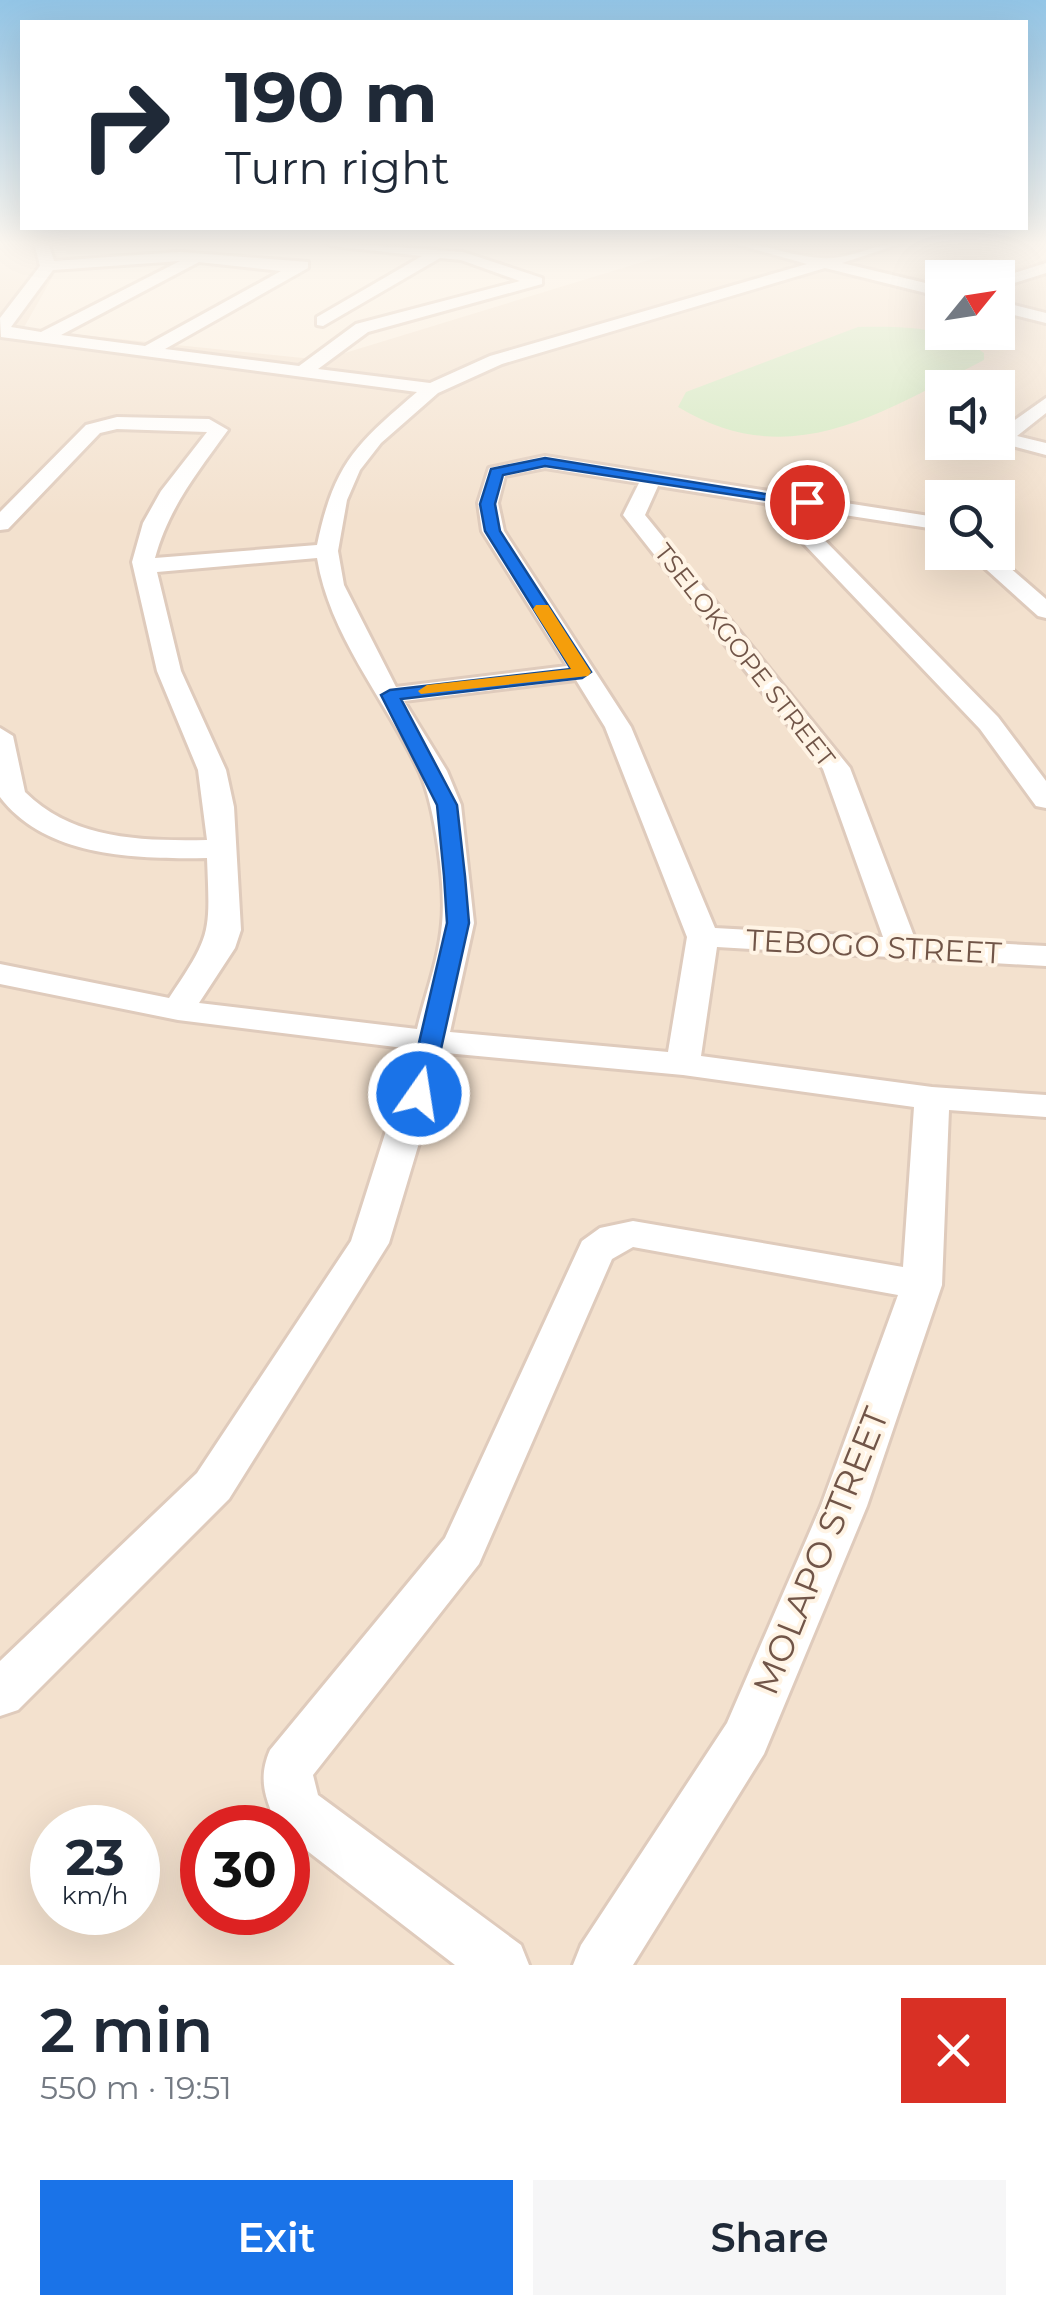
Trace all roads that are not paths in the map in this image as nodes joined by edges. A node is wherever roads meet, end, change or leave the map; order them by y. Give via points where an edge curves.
1 (14, 334) edge
2 (51, 334) edge
3 (180, 334) edge
4 (350, 334) edge
5 (587, 334) edge
6 (43, 338) junction
7 (147, 352) junction
8 (302, 372) junction
9 (432, 389) junction
10 (1046, 404) edge
11 (1046, 449) edge
12 (650, 480) junction
13 (770, 496) junction
14 (925, 521) edge
15 (0, 524) edge
16 (328, 551) junction
17 (144, 566) junction
18 (999, 570) edge
19 (1046, 611) edge
20 (582, 672) junction
21 (390, 695) junction
22 (0, 736) edge
23 (1046, 800) edge
24 (219, 849) junction
25 (703, 937) junction
26 (902, 950) junction
27 (1046, 956) edge
28 (2, 977) edge
29 (178, 1010) junction
30 (431, 1041) junction
31 (683, 1064) junction
32 (932, 1098) junction
33 (1046, 1106) edge
34 (922, 1285) junction
35 (0, 1694) edge
36 (501, 1965) edge
37 (601, 1965) edge

1 - 6 street
2 - 6 street
3 - 7 street
4 - 8 street
5 - 9 street via 496,360
6 - 7 street
7 - 8 street
8 - 9 street
9 - 16 street via 350,469
10 - 11 street via 1002,438
12 - 13 street
12 - 20 street via 545,462 496,472 488,504 493,531
12 - 26 street, TSELOKGOPE STREET via 634,515 836,768
13 - 14 street
13 - 23 street via 989,723
15 - 17 street via 93,428 215,427 218,433 189,465 154,523
16 - 17 street
16 - 21 street via 333,584
17 - 24 street via 169,670 212,770
18 - 19 street
20 - 21 street
20 - 25 street via 618,727
21 - 30 street via 447,805 458,923
22 - 24 street via 14,797 46,820 123,848
24 - 29 street via 225,930
25 - 26 street, TEBOGO STREET
25 - 31 street
26 - 27 street, TEBOGO STREET
28 - 29 street
29 - 30 street
30 - 31 street
30 - 35 street via 370,1243 214,1486
31 - 32 street
32 - 33 street
32 - 34 street, MOLAPO STREET
34 - 36 street via 633,1234 596,1251 463,1550 288,1767 298,1812
34 - 37 street, MOLAPO STREET via 844,1506 746,1738

